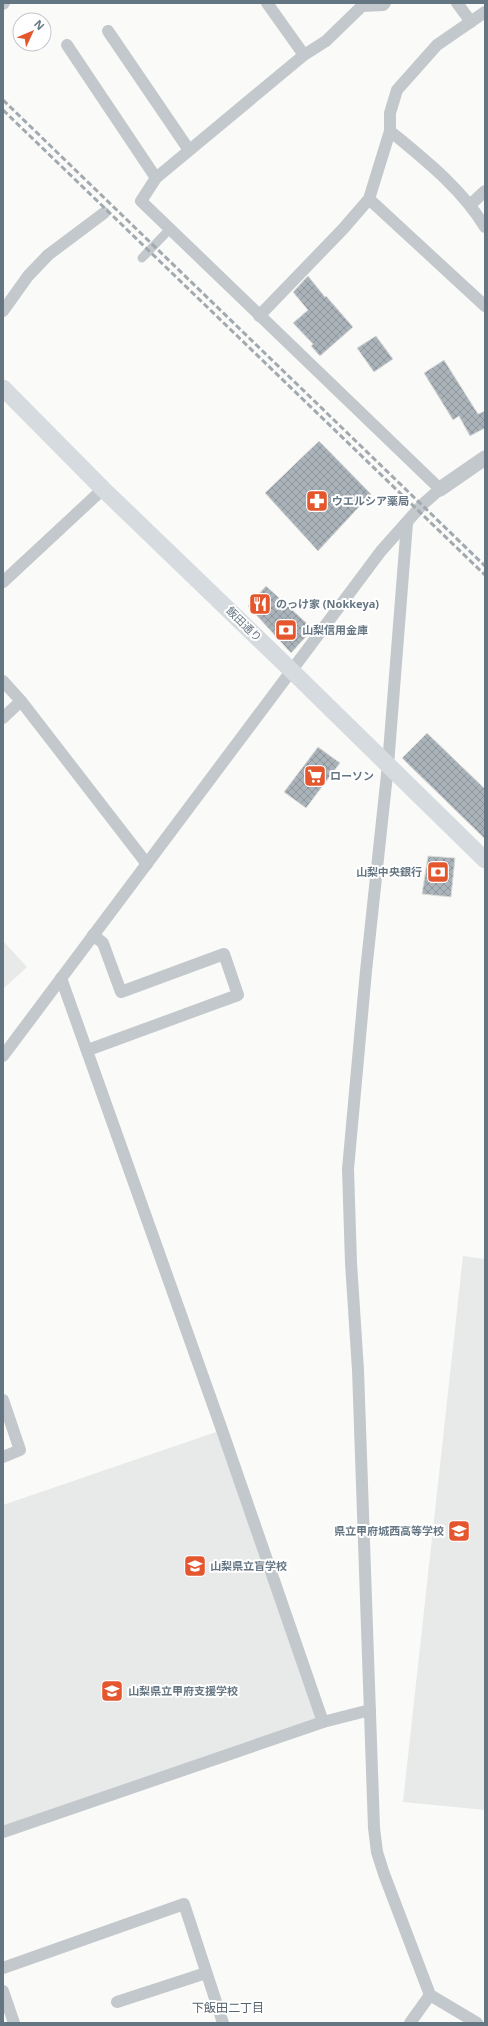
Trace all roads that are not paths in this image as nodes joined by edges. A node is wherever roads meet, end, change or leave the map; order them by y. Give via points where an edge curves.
1 (268, 3) edge
2 (385, 3) edge
3 (457, 3) edge
4 (485, 12) edge
5 (471, 22) junction
6 (108, 31) dead end
7 (67, 46) dead end
8 (304, 55) junction
9 (390, 131) junction
10 (189, 150) junction
11 (156, 178) junction
12 (485, 191) edge
13 (369, 198) junction
14 (470, 205) junction
15 (104, 213) dead end
16 (485, 227) edge
17 (164, 234) dead end
18 (142, 258) dead end
19 (485, 306) edge
20 (3, 311) edge
21 (259, 316) junction
22 (3, 388) edge
23 (485, 458) edge
24 (103, 489) junction
25 (440, 489) junction
26 (407, 522) junction
27 (3, 582) edge
28 (292, 671) junction
29 (3, 681) edge
30 (21, 701) junction
31 (3, 718) edge
32 (388, 765) junction
33 (485, 860) edge
34 (147, 864) junction
35 (93, 935) junction
36 (61, 978) junction
37 (88, 1050) junction
38 (3, 1056) edge
39 (3, 1400) edge
40 (3, 1457) edge
41 (370, 1710) junction
42 (323, 1722) junction
43 (3, 1832) edge
44 (3, 1968) edge
45 (206, 1972) junction
46 (3, 1991) edge
47 (430, 1995) junction
48 (117, 2002) dead end
49 (14, 2023) edge
50 (223, 2023) edge
51 (410, 2023) edge
52 (477, 2023) edge

1 - 8 street
2 - 8 street via 362,6 326,41
3 - 5 street
4 - 5 street
5 - 9 street via 437,45 397,90 390,113
6 - 10 street
7 - 11 street
8 - 10 street
9 - 13 street
9 - 14 street via 442,174
10 - 11 street
11 - 21 street via 141,201
12 - 14 street
13 - 19 street
13 - 21 street via 343,229
14 - 16 street
15 - 20 street via 48,255 28,276
17 - 18 street
21 - 25 street
22 - 24 main road, 飯田通り
23 - 25 street
24 - 27 street
24 - 28 main road, 飯田通り
25 - 26 street
26 - 28 street via 381,551
26 - 32 street
28 - 32 main road, 飯田通り
28 - 34 street
29 - 30 street
30 - 31 street
30 - 34 street
32 - 33 main road, 飯田通り
32 - 41 street via 348,1169
34 - 35 street
35 - 36 street
35 - 37 street via 103,943 121,992 224,954 238,995
36 - 37 street
36 - 38 street
37 - 42 street
39 - 40 street via 20,1450
41 - 42 street
41 - 47 street via 377,1852
42 - 43 street
44 - 45 street via 184,1904
45 - 48 street
45 - 50 street
46 - 49 street
47 - 51 street
47 - 52 street

